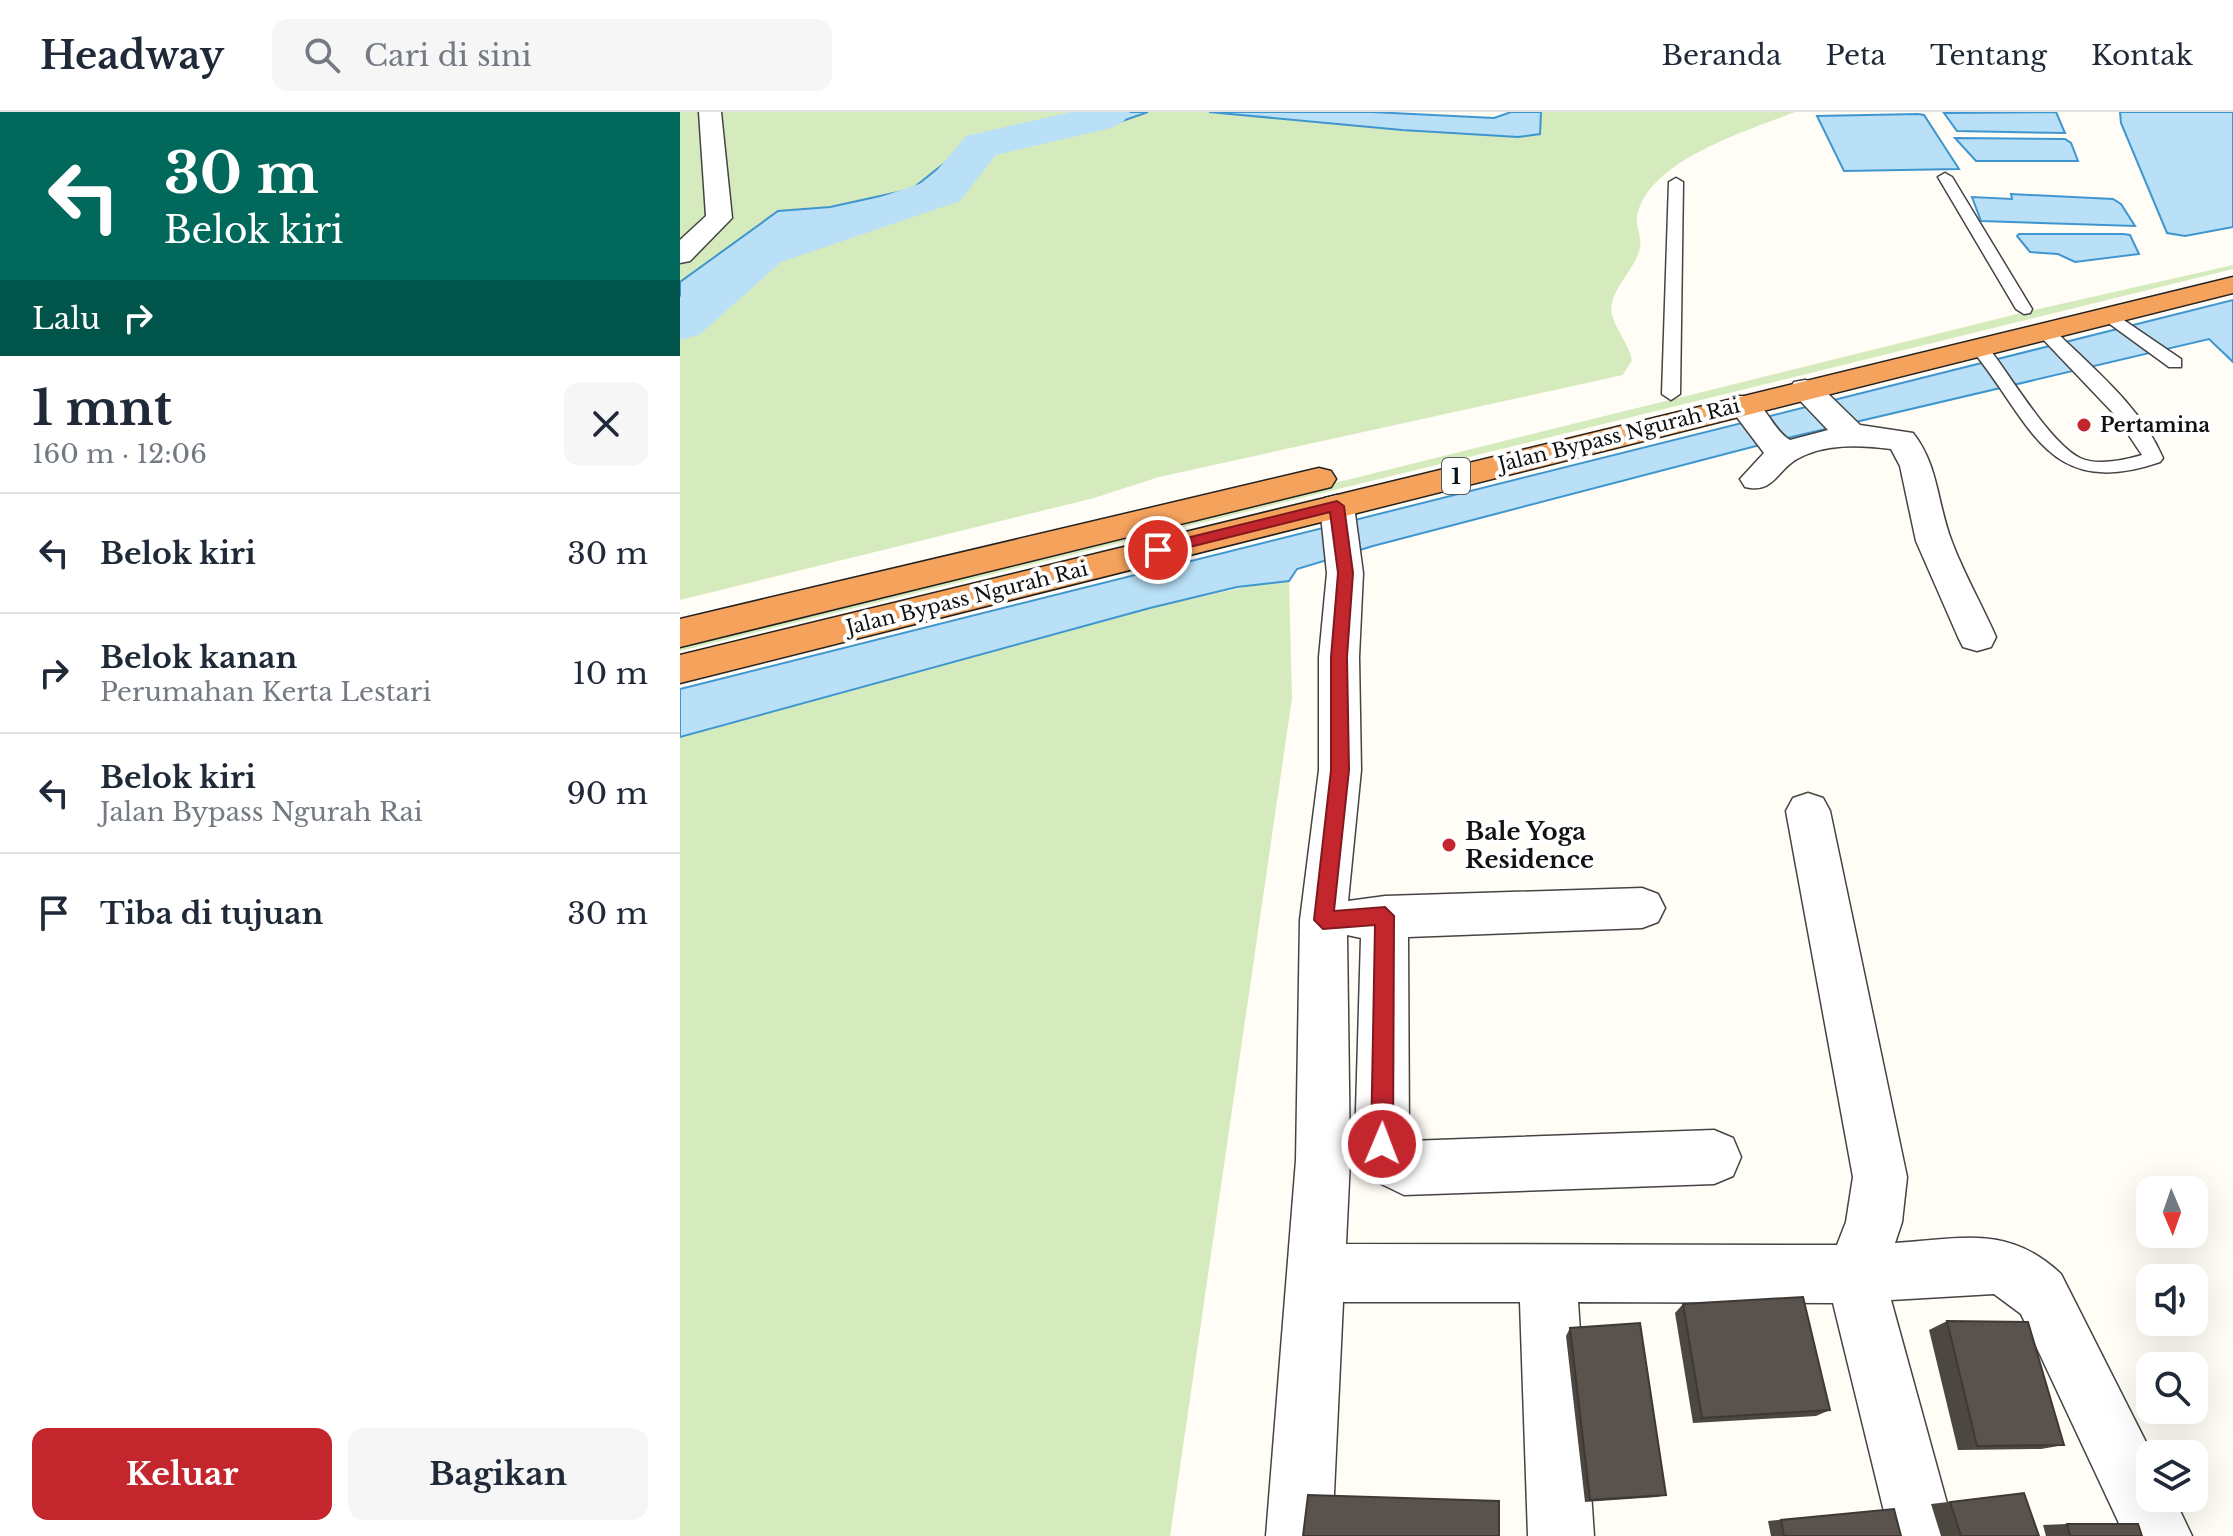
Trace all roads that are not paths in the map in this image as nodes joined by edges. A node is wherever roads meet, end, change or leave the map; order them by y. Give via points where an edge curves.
1 (710, 112) edge
2 (1945, 177) dead end
3 (1676, 182) dead end
4 (680, 255) edge
5 (2233, 259) edge
6 (2233, 285) edge
7 (2114, 319) junction
8 (2042, 328) junction
9 (1984, 351) junction
10 (2175, 363) dead end
11 (1671, 394) junction
12 (1811, 395) junction
13 (1747, 408) junction
14 (1846, 430) junction
15 (1778, 448) junction
16 (1757, 479) dead end
17 (1338, 515) junction
18 (680, 633) edge
19 (1977, 637) dead end
20 (680, 669) edge
21 (1808, 811) dead end
22 (1642, 908) dead end
23 (1385, 916) junction
24 (1323, 920) junction
25 (1714, 1157) dead end
26 (1317, 1273) junction
27 (1855, 1274) junction
28 (1548, 1275) junction
29 (1299, 1536) edge
30 (1561, 1536) edge
31 (1923, 1536) edge
32 (2159, 1536) edge

1 - 4 street via 719,218
2 - 8 lane
3 - 11 lane
5 - 8 highway, Jalan Bypass Ngurah Rai / 1
6 - 7 highway, Jalan Bypass Ngurah Rai / 1
7 - 8 highway, Jalan Bypass Ngurah Rai / 1
7 - 10 lane
8 - 9 highway, Jalan Bypass Ngurah Rai / 1
8 - 9 lane via 2152,447 2153,458 2136,465 2073,462 2053,444
8 - 11 highway, Jalan Bypass Ngurah Rai / 1
9 - 12 highway, Jalan Bypass Ngurah Rai / 1
11 - 18 highway, Jalan Bypass Ngurah Rai / 1
12 - 13 highway, Jalan Bypass Ngurah Rai / 1
12 - 14 street
13 - 15 street
13 - 17 highway, Jalan Bypass Ngurah Rai / 1
14 - 15 street
14 - 19 street via 1901,440 1914,455 1922,477 1923,509
15 - 16 street
17 - 20 highway, Jalan Bypass Ngurah Rai / 1
17 - 24 street via 1345,573 1340,770
21 - 27 street via 1880,1177 1874,1222
22 - 23 street
23 - 24 street
23 - 25 street via 1382,1144 1388,1159 1404,1168
24 - 26 street via 1323,1160
26 - 28 street
26 - 29 street
27 - 28 street
27 - 31 street
27 - 32 street via 1994,1265 2020,1274 2041,1294
28 - 30 street

